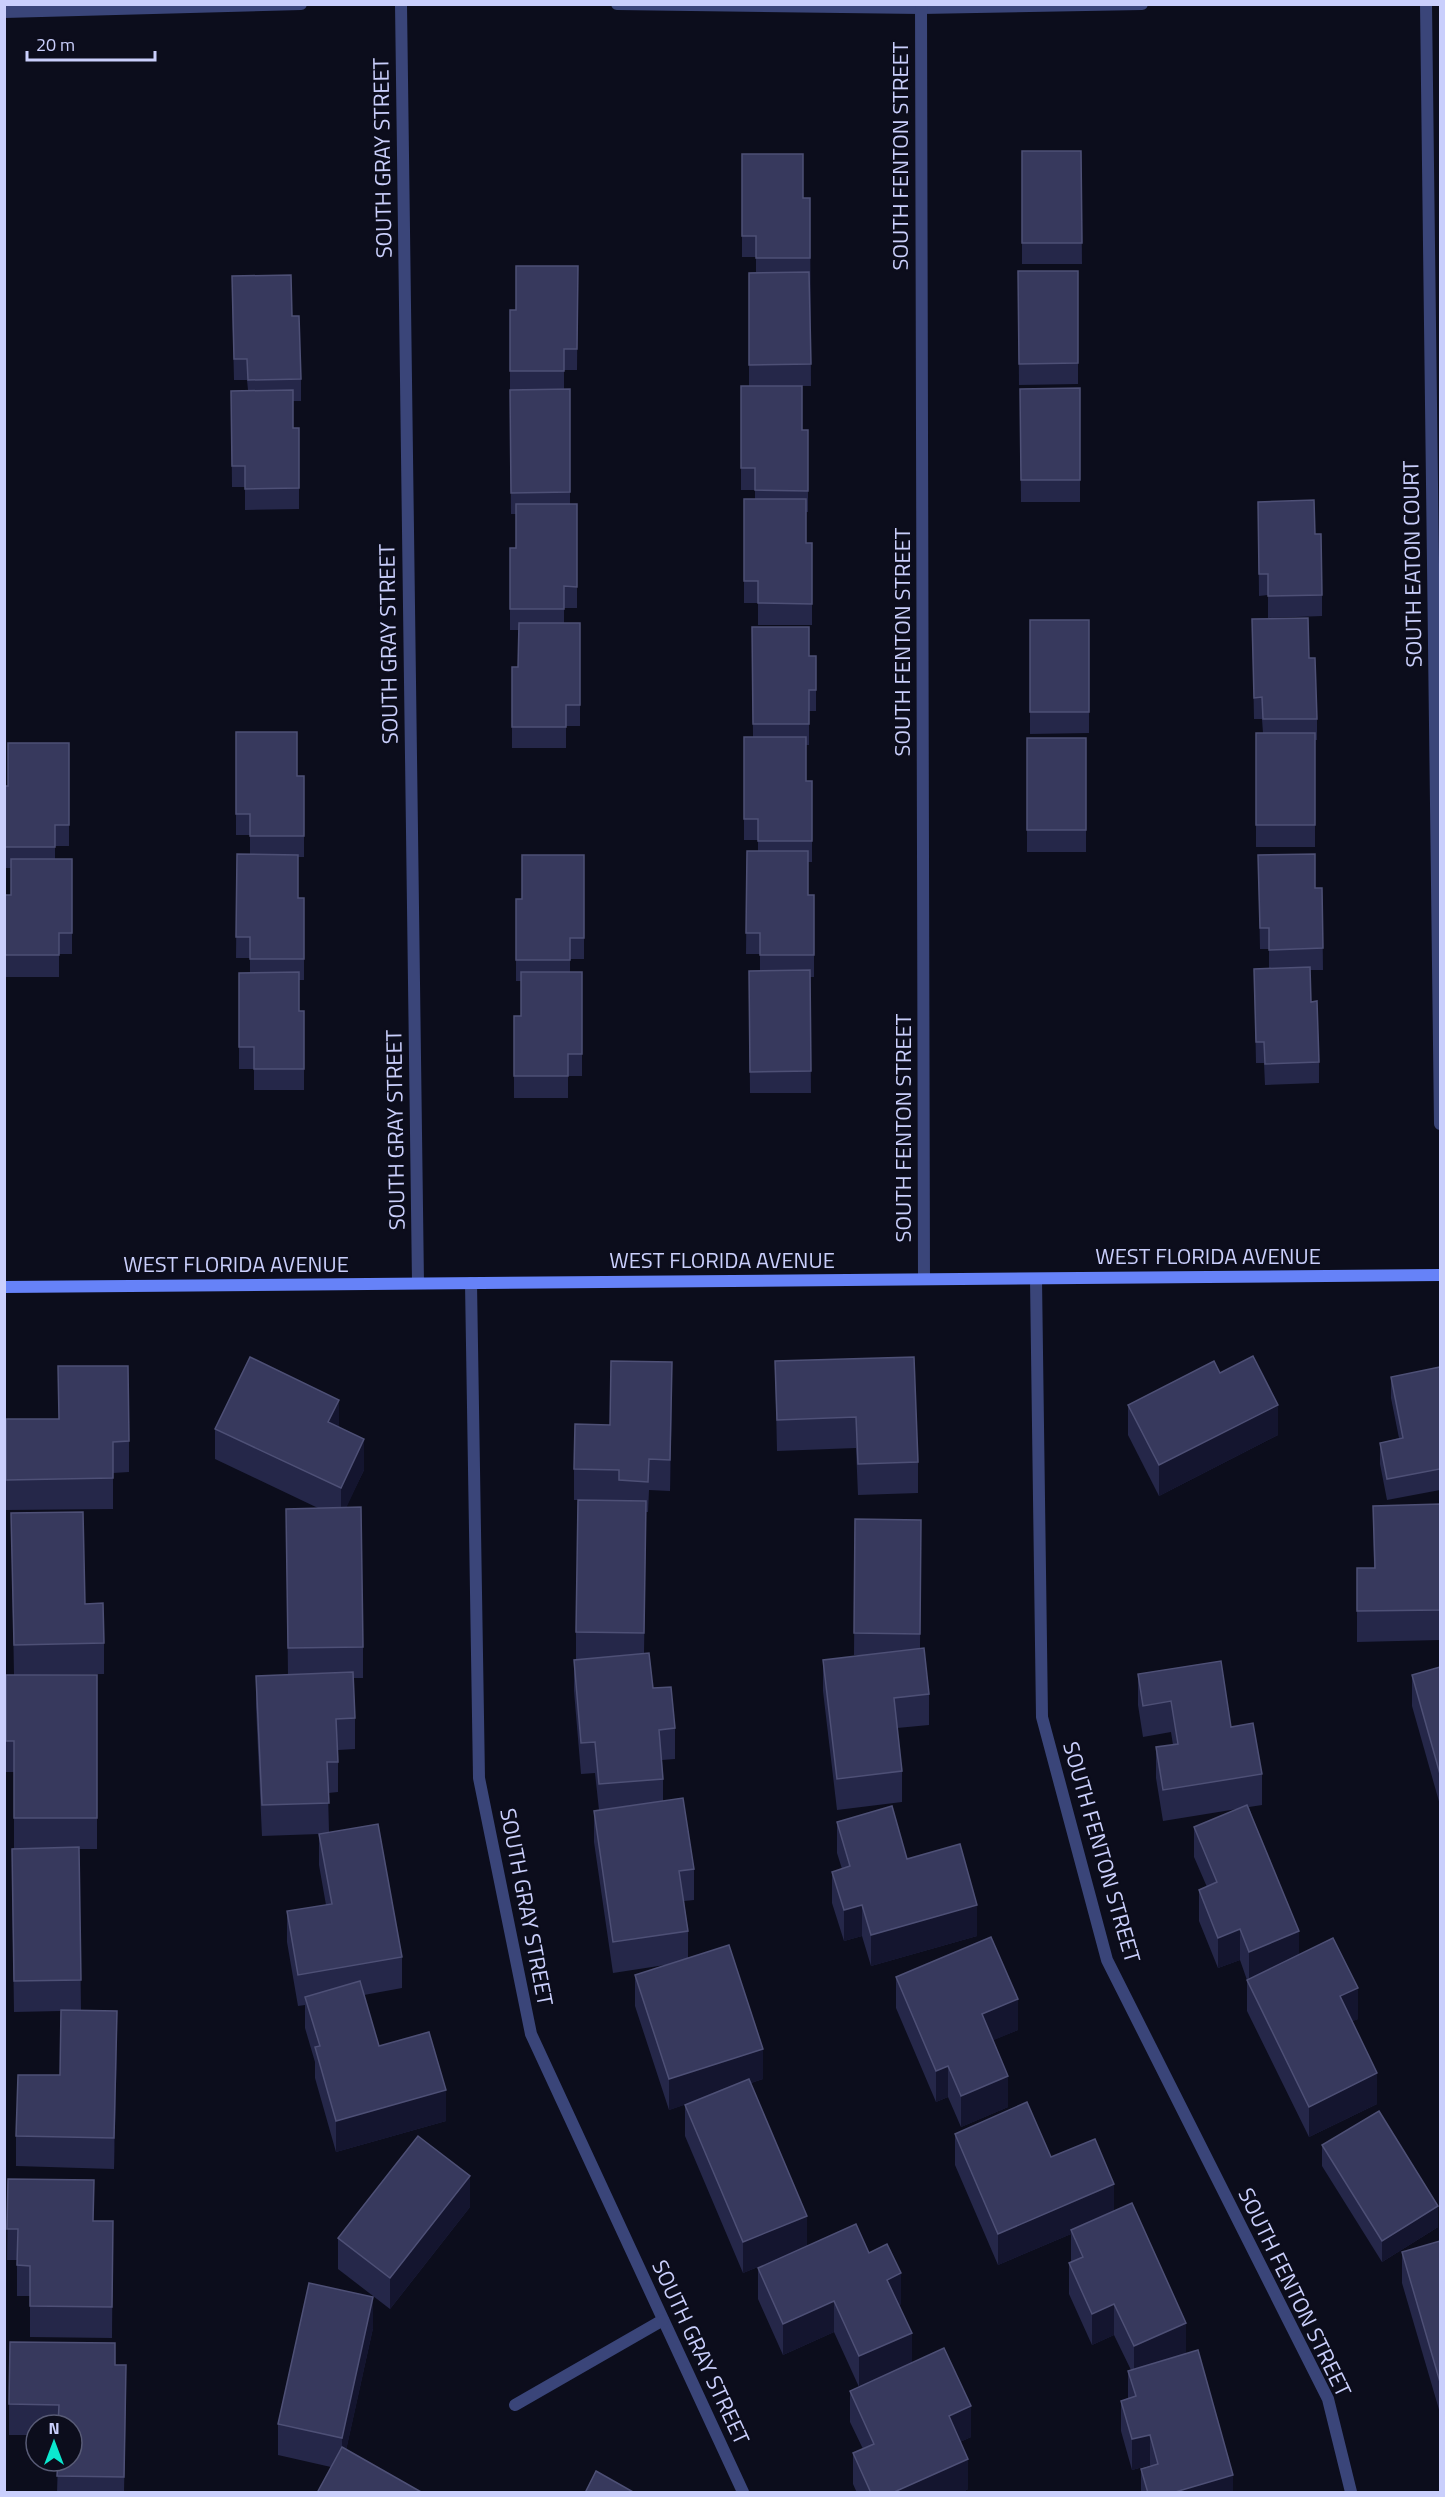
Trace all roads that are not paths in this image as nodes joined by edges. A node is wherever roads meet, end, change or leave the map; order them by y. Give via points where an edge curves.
1 (301, 4) edge
2 (401, 4) edge
3 (617, 4) edge
4 (1142, 4) edge
5 (1426, 4) edge
6 (921, 6) edge
7 (4, 12) edge
8 (1440, 1124) edge
9 (1440, 1275) edge
10 (1036, 1278) junction
11 (924, 1279) junction
12 (418, 1283) junction
13 (471, 1283) junction
14 (4, 1287) edge
15 (663, 2320) junction
16 (514, 2405) dead end
17 (743, 2493) edge
18 (1351, 2493) edge

1 - 7 street
2 - 12 street, SOUTH GRAY STREET
3 - 6 street
4 - 6 street
5 - 8 street, SOUTH EATON COURT
6 - 11 street, SOUTH FENTON STREET
9 - 10 street, WEST FLORIDA AVENUE
10 - 11 street, WEST FLORIDA AVENUE
10 - 18 street, SOUTH FENTON STREET via 1042,1717 1107,1960 1328,2399
11 - 13 street, WEST FLORIDA AVENUE
12 - 13 street, WEST FLORIDA AVENUE
12 - 14 street, WEST FLORIDA AVENUE
13 - 15 street, SOUTH GRAY STREET via 479,1778 531,2034
15 - 16 street
15 - 17 street, SOUTH GRAY STREET

